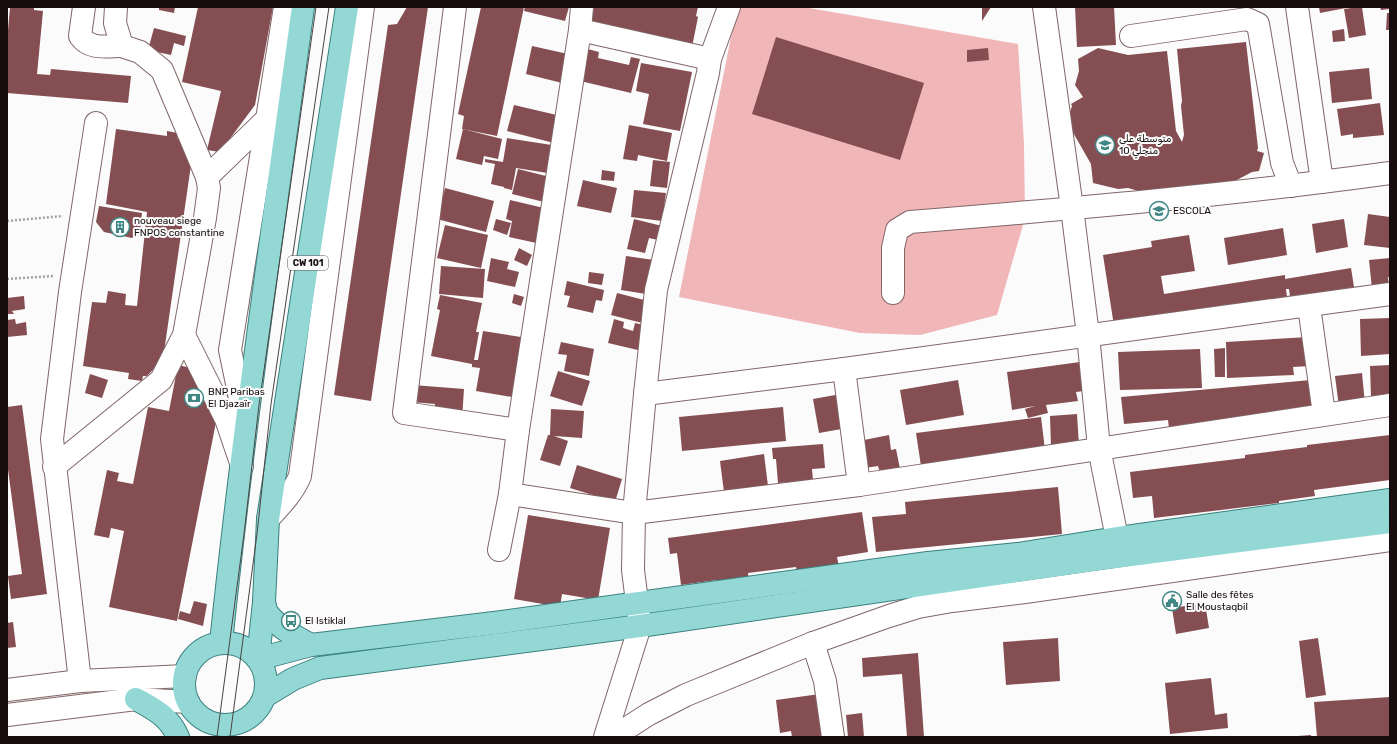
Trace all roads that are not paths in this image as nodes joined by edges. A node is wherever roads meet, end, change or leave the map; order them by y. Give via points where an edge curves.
1 (84, 7) edge
2 (116, 7) edge
3 (285, 7) edge
4 (303, 7) edge
5 (455, 7) edge
6 (582, 7) edge
7 (729, 7) edge
8 (1044, 7) edge
9 (1297, 7) edge
10 (352, 8) edge
11 (580, 30) junction
12 (1131, 36) dead end
13 (122, 46) junction
14 (710, 59) junction
15 (267, 120) junction
16 (96, 123) dead end
17 (1390, 173) edge
18 (207, 177) junction
19 (1322, 182) junction
20 (1291, 186) junction
21 (1072, 208) junction
22 (893, 293) dead end
23 (1390, 294) edge
24 (1309, 306) junction
25 (184, 335) junction
26 (1088, 335) junction
27 (844, 369) junction
28 (645, 394) junction
29 (1390, 405) edge
30 (1324, 414) junction
31 (246, 429) junction
32 (518, 430) junction
33 (1099, 448) junction
34 (242, 466) junction
35 (54, 467) junction
36 (859, 485) junction
37 (510, 494) junction
38 (1390, 500) edge
39 (634, 513) junction
40 (1390, 522) edge
41 (1117, 538) junction
42 (1390, 540) edge
43 (498, 550) dead end
44 (264, 602) junction
45 (637, 603) junction
46 (640, 626) junction
47 (221, 643) junction
48 (814, 643) junction
49 (311, 645) junction
50 (258, 659) junction
51 (185, 676) junction
52 (80, 681) junction
53 (7, 690) edge
54 (265, 696) junction
55 (136, 699) junction
56 (7, 715) edge
57 (252, 715) junction
58 (196, 719) edge
59 (178, 737) edge
60 (246, 737) edge
61 (605, 737) edge
62 (613, 737) edge
63 (832, 737) edge

1 - 13 street via 80,36 84,42 91,45
2 - 13 street via 115,24
3 - 15 street
4 - 31 main road
5 - 32 street via 404,413
6 - 11 street
7 - 14 street
8 - 21 street
9 - 19 street
10 - 44 main road, CW 101 via 268,519
11 - 14 street
11 - 32 street
12 - 20 street via 1247,19 1258,24 1282,163
13 - 18 street via 140,52 162,70
14 - 28 street via 656,290
15 - 18 street
15 - 31 street via 230,350
16 - 35 street via 72,274 53,424
17 - 19 street
18 - 25 street via 209,188 205,218
19 - 20 street
20 - 21 street
21 - 22 street via 910,222 897,230 893,248
21 - 26 street
23 - 24 street
24 - 26 street
24 - 30 street
25 - 34 street via 226,418
25 - 35 street via 161,380
26 - 27 street
26 - 33 street
27 - 28 street
27 - 36 street
28 - 39 street
29 - 30 street
30 - 33 street
31 - 34 main road
32 - 37 street
33 - 36 street
33 - 41 street
34 - 47 main road
35 - 52 street
36 - 39 street
37 - 39 street
37 - 43 street
38 - 41 main road
39 - 45 street via 633,570
40 - 46 main road via 1099,559
41 - 45 main road via 1018,554 935,562
42 - 48 street via 918,607
44 - 49 main road via 267,613 280,626
44 - 50 main road
45 - 46 street
45 - 49 main road
46 - 54 main road via 320,668 293,678
46 - 61 street
47 - 50 main road via 245,648
47 - 51 main road via 198,654
48 - 62 street via 686,695
48 - 63 street via 825,681
49 - 50 main road
50 - 54 main road via 266,678
51 - 52 street
51 - 58 main road via 185,694
52 - 53 street
54 - 57 main road
55 - 56 street
55 - 58 street
55 - 59 main road via 162,714
57 - 58 main road via 232,725
57 - 60 main road

